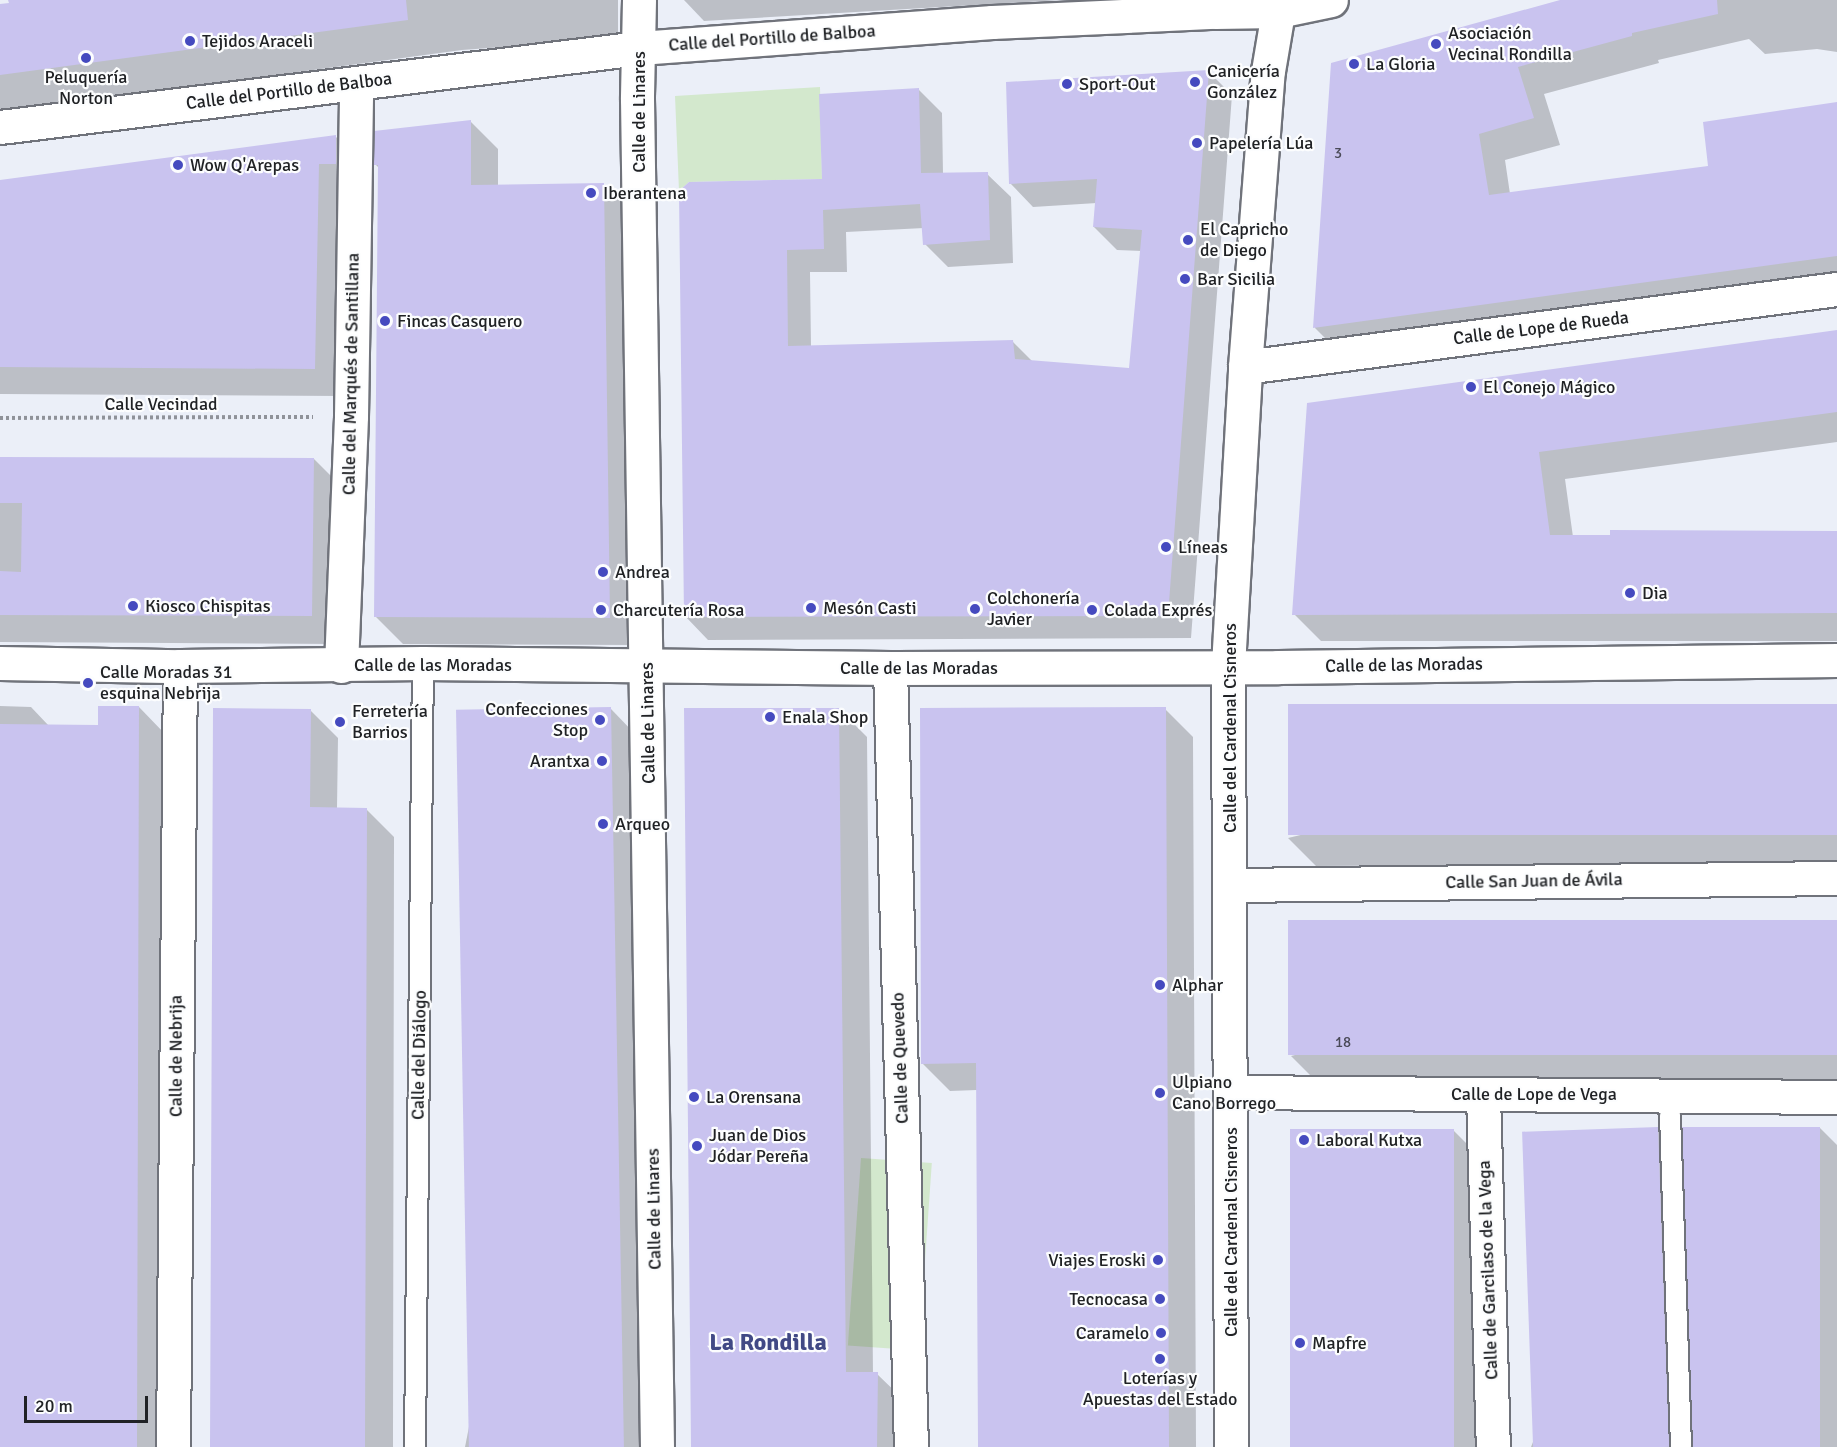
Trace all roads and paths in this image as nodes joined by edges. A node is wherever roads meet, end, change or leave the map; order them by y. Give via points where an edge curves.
1 (639, 0) edge
2 (1331, 0) edge
3 (1279, 6) edge
4 (993, 11) edge
5 (639, 48) junction
6 (356, 82) junction
7 (0, 127) edge
8 (1837, 289) edge
9 (1245, 367) junction
10 (322, 417) dead end
11 (0, 418) edge
12 (1837, 660) edge
13 (0, 663) edge
14 (423, 663) junction
15 (180, 666) junction
16 (341, 666) junction
17 (1228, 666) junction
18 (647, 667) junction
19 (890, 668) junction
20 (1837, 878) edge
21 (1231, 885) junction
22 (1231, 1092) junction
23 (1483, 1094) junction
24 (1837, 1097) edge
25 (1670, 1115) dead end
26 (173, 1447) edge
27 (414, 1447) edge
28 (657, 1447) edge
29 (911, 1447) edge
30 (1231, 1447) edge
31 (1493, 1447) edge
32 (1681, 1447) edge

1 - 5 street, Calle de Linares
2 - 3 street, Calle del Portillo de Balboa
3 - 4 street, Calle del Portillo de Balboa
3 - 9 street, Calle del Cardenal Cisneros via 1268,71
4 - 5 street, Calle del Portillo de Balboa
5 - 6 street, Calle del Portillo de Balboa
5 - 18 street, Calle de Linares
6 - 7 street, Calle del Portillo de Balboa
6 - 16 street, Calle del Marqués de Santillana via 351,416
8 - 9 street, Calle de Lope de Rueda
9 - 17 street, Calle del Cardenal Cisneros
10 - 11 path, Calle Vecindad
12 - 17 street, Calle de las Moradas
13 - 15 street, Calle de las Moradas
14 - 16 street, Calle de las Moradas
14 - 18 street, Calle de las Moradas
14 - 27 lane, Calle del Diálogo
15 - 16 street, Calle de las Moradas
15 - 26 street, Calle de Nebrija
17 - 19 street, Calle de las Moradas
17 - 21 street, Calle del Cardenal Cisneros
18 - 19 street, Calle de las Moradas
18 - 28 street, Calle de Linares
19 - 29 street, Calle de Quevedo
20 - 21 street, Calle San Juan de Ávila
21 - 22 street, Calle del Cardenal Cisneros
22 - 23 street, Calle de Lope de Vega
22 - 30 street, Calle del Cardenal Cisneros
23 - 24 street, Calle de Lope de Vega
23 - 31 street, Calle de Garcilaso de la Vega
25 - 32 lane

